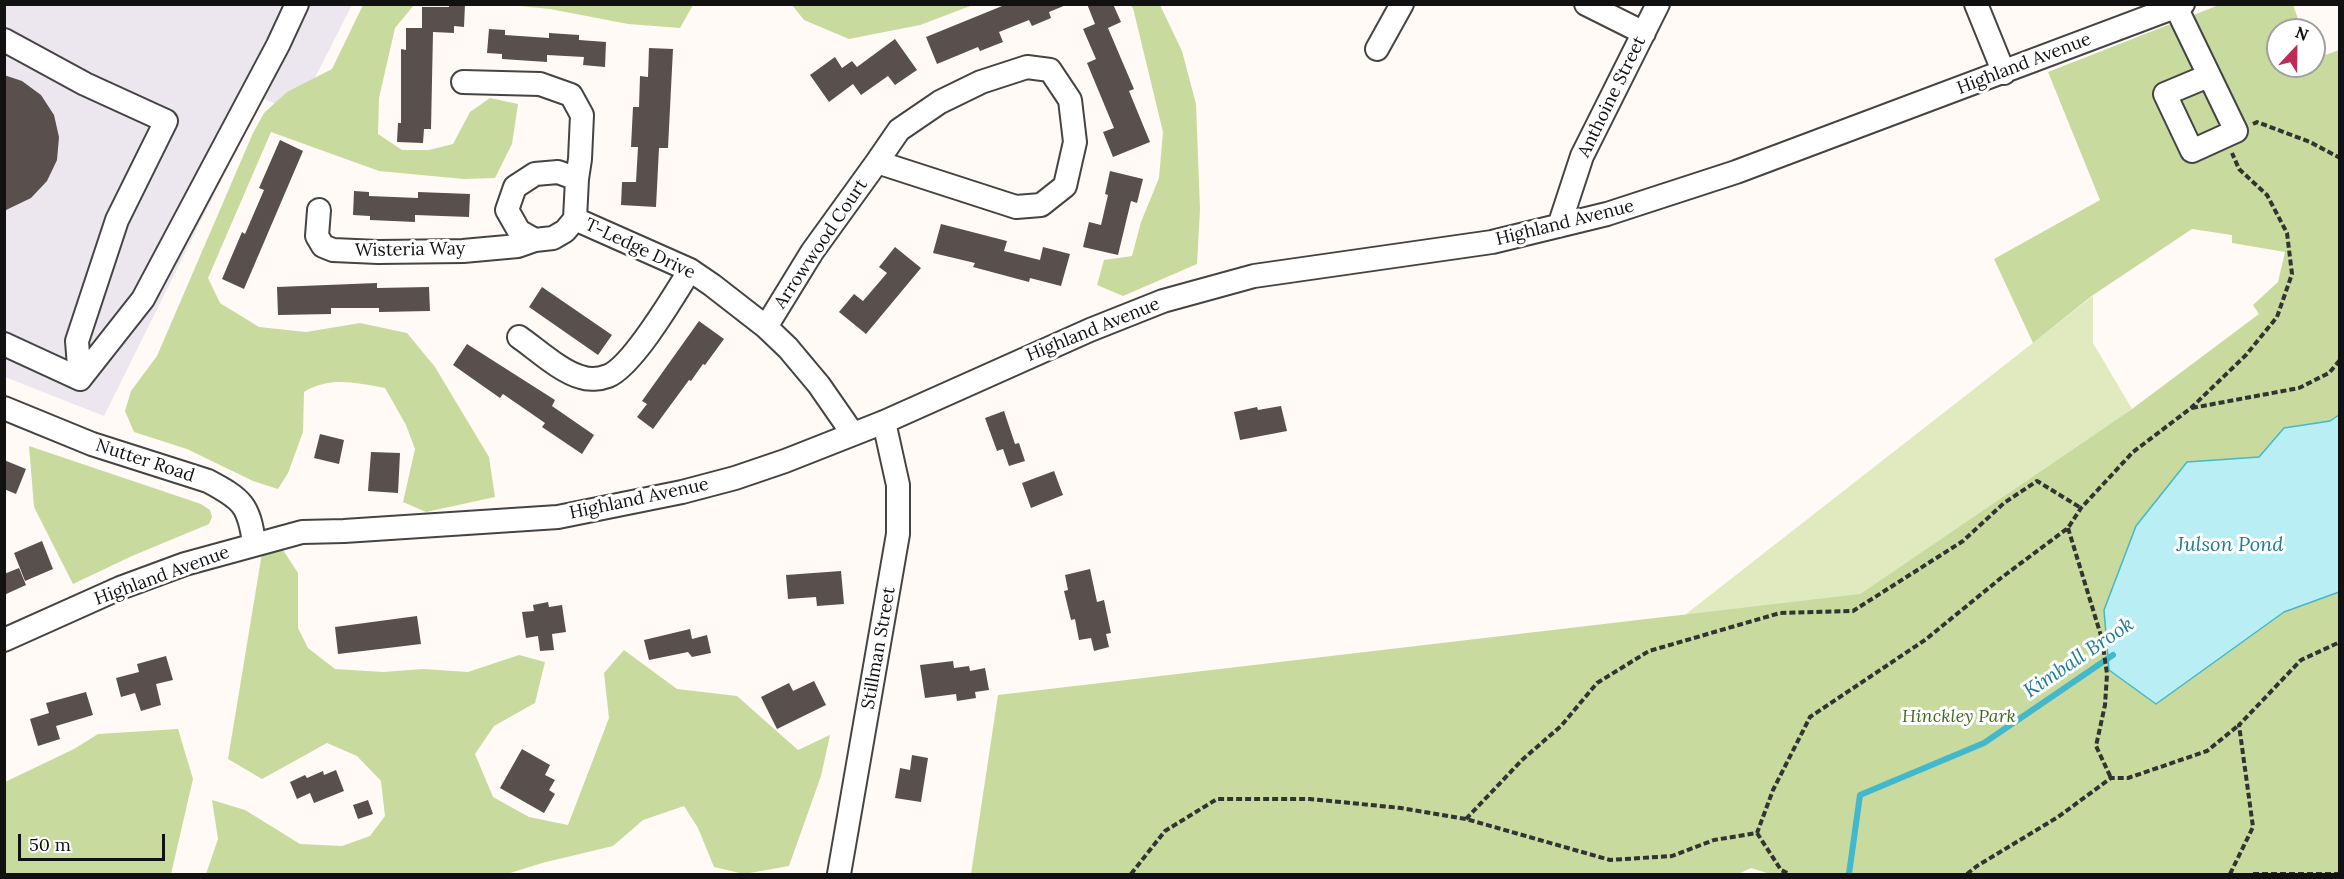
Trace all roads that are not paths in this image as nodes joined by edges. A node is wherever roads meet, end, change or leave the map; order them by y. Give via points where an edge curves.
1 (297, 4) edge
2 (1402, 4) edge
3 (1586, 4) edge
4 (1658, 4) edge
5 (1976, 4) edge
6 (2180, 6) edge
7 (1644, 33) junction
8 (4, 40) edge
9 (1377, 49) dead end
10 (2004, 73) junction
11 (2208, 76) junction
12 (463, 82) dead end
13 (877, 162) junction
14 (577, 179) junction
15 (319, 210) dead end
16 (575, 219) junction
17 (1559, 226) junction
18 (535, 240) junction
19 (690, 270) junction
20 (766, 327) junction
21 (519, 336) dead end
22 (4, 344) edge
23 (80, 379) junction
24 (4, 408) edge
25 (884, 422) junction
26 (853, 434) junction
27 (254, 543) junction
28 (4, 640) edge
29 (839, 874) edge

1 - 23 street via 143,299
2 - 9 street
3 - 7 street
4 - 7 street, Anthoine Street
5 - 10 street
6 - 10 street, Highland Avenue
6 - 11 street
7 - 17 street, Anthoine Street via 1582,156
8 - 23 street via 85,84 166,121 117,220 77,341
10 - 17 street, Highland Avenue via 1736,172
11 - 11 street via 2231,133 2192,151 2165,94
12 - 14 street via 540,84 571,95 582,115
13 - 13 street, Arrowwood Court via 1016,207 1041,206 1065,186 1075,142 1070,100 1050,70 1027,67 940,102 899,130
13 - 20 street, Arrowwood Court via 812,252
14 - 16 street
14 - 18 street via 558,172 535,174 514,186 507,210 519,231
15 - 18 street, Wisteria Way via 317,236 323,246 333,250 463,251 518,246
16 - 18 street via 554,238
16 - 19 street, T-Ledge Drive
17 - 25 street, Highland Avenue via 1492,242 1254,276 1163,301
19 - 20 street, T-Ledge Drive
19 - 21 street via 656,323 625,363 610,375 580,377
20 - 26 street, T-Ledge Drive via 819,385
22 - 23 street
24 - 27 street, Nutter Road via 92,444 219,487 238,500 251,516
25 - 26 street, Highland Avenue
25 - 29 street, Stillman Street via 898,484 898,534
26 - 27 street, Highland Avenue via 735,478 558,517 302,532
27 - 28 street, Highland Avenue via 120,588

